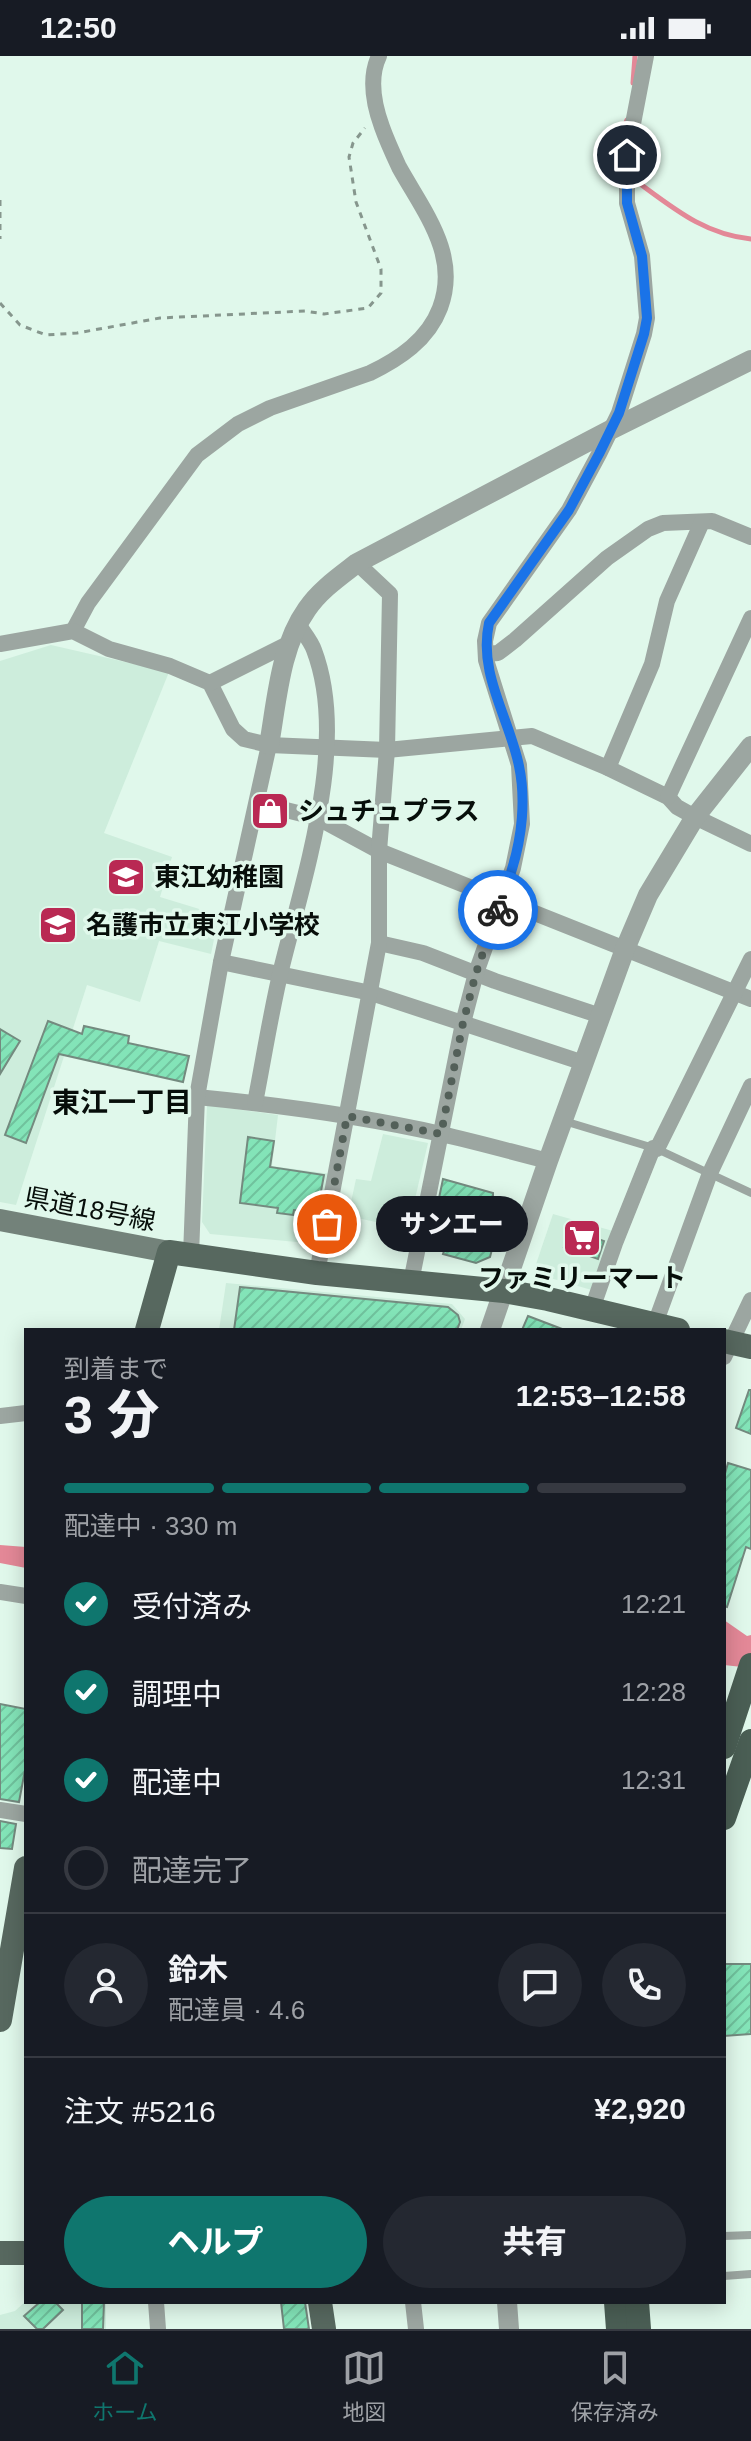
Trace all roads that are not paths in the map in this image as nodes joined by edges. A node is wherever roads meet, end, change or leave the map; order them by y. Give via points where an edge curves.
1 (379, 56) edge
2 (646, 56) edge
3 (751, 360) edge
4 (612, 429) junction
5 (702, 522) junction
6 (751, 537) edge
7 (357, 563) junction
8 (751, 618) edge
9 (73, 631) junction
10 (294, 634) junction
11 (0, 644) edge
12 (486, 654) junction
13 (210, 683) junction
14 (509, 737) junction
15 (269, 745) junction
16 (751, 746) edge
17 (327, 748) junction
18 (387, 750) junction
19 (608, 768) junction
20 (668, 797) junction
21 (258, 803) junction
22 (695, 817) junction
23 (318, 818) junction
24 (751, 844) edge
25 (379, 851) junction
26 (501, 900) junction
27 (379, 943) junction
28 (625, 949) junction
29 (751, 959) edge
30 (221, 962) junction
31 (476, 973) junction
32 (280, 974) junction
33 (371, 993) junction
34 (743, 996) edge
35 (601, 1016) junction
36 (463, 1023) junction
37 (584, 1063) junction
38 (751, 1086) edge
39 (197, 1097) junction
40 (255, 1103) junction
41 (347, 1116) junction
42 (564, 1121) junction
43 (441, 1134) junction
44 (655, 1149) junction
45 (548, 1161) junction
46 (710, 1173) junction
47 (751, 1193) edge
48 (0, 1220) edge
49 (180, 1254) junction
50 (317, 1273) junction
51 (411, 1282) junction
52 (504, 1291) junction
53 (751, 1300) edge
54 (592, 1309) junction
55 (666, 1327) edge
56 (148, 1328) edge
57 (491, 1328) edge
58 (733, 1347) edge
59 (24, 1413) edge
60 (0, 1416) edge
61 (0, 1592) edge
62 (24, 1596) edge
63 (749, 1670) edge
64 (726, 1741) edge
65 (751, 1741) edge
66 (0, 1810) edge
67 (726, 1812) edge
68 (24, 1814) edge
69 (24, 1881) edge
70 (9, 1978) edge
71 (0, 2020) edge
72 (751, 2235) edge
73 (726, 2236) edge
74 (0, 2253) edge
75 (24, 2253) edge
76 (751, 2274) edge
77 (726, 2276) edge
78 (156, 2304) edge
79 (320, 2304) edge
80 (413, 2304) edge
81 (507, 2304) edge
82 (616, 2304) edge
83 (637, 2304) edge
84 (158, 2329) edge
85 (324, 2329) edge
86 (416, 2329) edge
87 (509, 2329) edge
88 (618, 2329) edge
89 (639, 2329) edge

1 - 9 street via 373,77 377,112 445,262 447,285 436,319 416,343 384,366 270,408 206,447 88,603
2 - 4 street via 627,155 627,203 642,256 647,318
3 - 4 street
4 - 7 street
4 - 12 street via 569,510 489,623
5 - 6 street
5 - 12 street via 663,523 648,529 607,558 515,640 498,653
5 - 19 street via 667,601 652,664
7 - 10 street via 320,594
7 - 18 street via 390,594
8 - 20 street
9 - 11 street
9 - 13 street via 109,649
10 - 13 street
10 - 15 street
10 - 17 street via 314,649 327,707
12 - 14 street
13 - 15 street via 233,729 244,739
14 - 18 street
14 - 19 street via 532,736
14 - 26 street via 519,765 522,824
15 - 17 street
15 - 21 street
16 - 22 street
17 - 18 street
17 - 23 street
18 - 25 street
19 - 20 street
20 - 22 street
21 - 23 street
21 - 30 street
22 - 24 street
22 - 28 street via 648,895
23 - 25 street
23 - 32 street
25 - 26 street
25 - 27 street
26 - 28 street
26 - 31 street
27 - 31 street
27 - 33 street
28 - 34 street
28 - 35 street
29 - 34 street
30 - 32 street
30 - 39 street
31 - 35 street
31 - 36 street
32 - 33 street
32 - 40 street
33 - 36 street
33 - 41 street
34 - 44 street
35 - 37 street
36 - 37 street
36 - 43 street
37 - 42 street
38 - 46 street
39 - 40 street
39 - 49 street
40 - 41 street
41 - 43 street
41 - 50 street
42 - 44 lane
42 - 45 street
43 - 45 street
43 - 51 street
44 - 46 lane
44 - 54 street
45 - 52 street
46 - 47 lane
46 - 55 street
48 - 49 main road, 県道18号線
49 - 50 main road
49 - 56 main road
50 - 51 main road
51 - 52 main road
52 - 54 main road
52 - 57 street
53 - 58 street
54 - 55 main road
59 - 60 street
61 - 62 street
63 - 64 highway
65 - 67 highway
66 - 68 street
69 - 70 main road
70 - 71 main road
72 - 73 lane
74 - 75 main road
76 - 77 lane
78 - 84 street
79 - 85 main road
80 - 86 street
81 - 87 street
82 - 88 highway
83 - 89 highway

